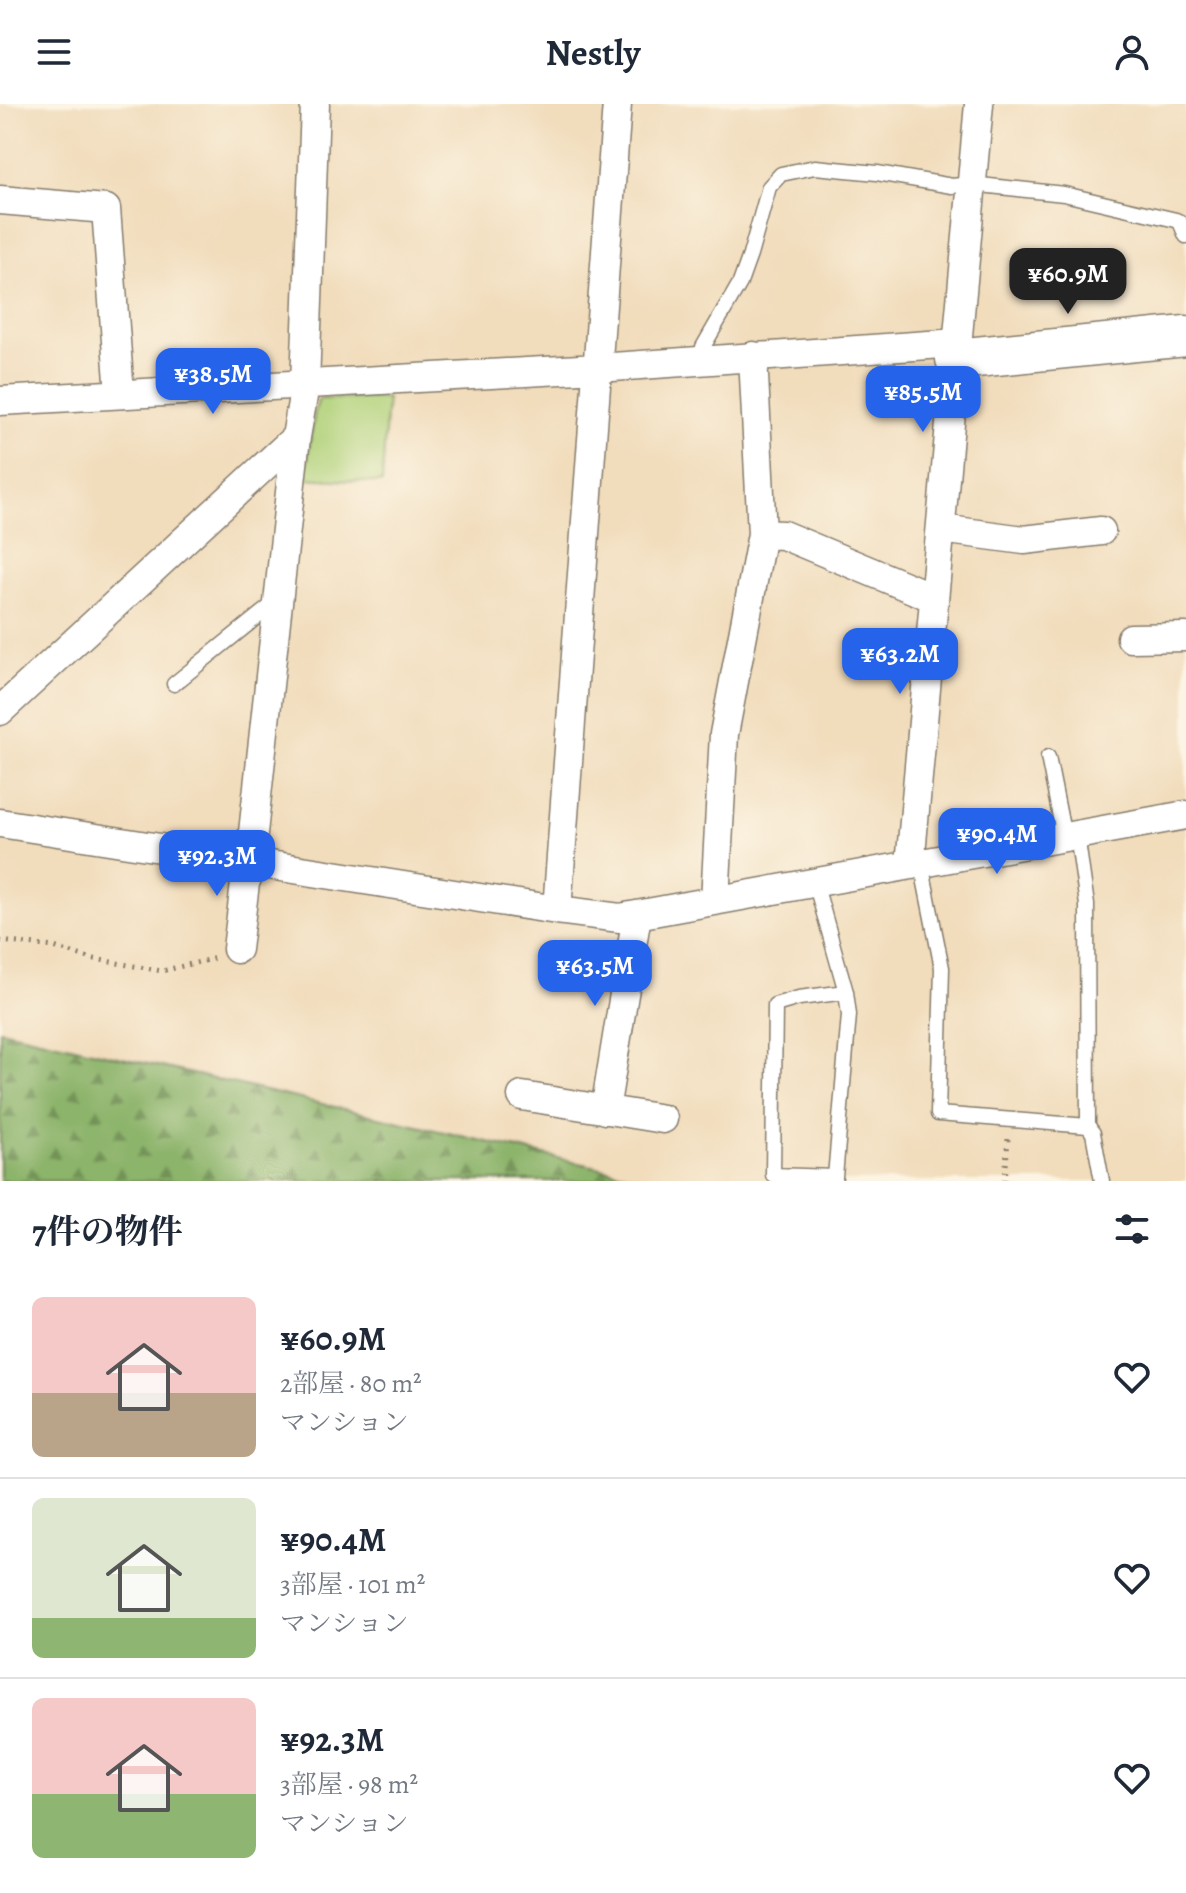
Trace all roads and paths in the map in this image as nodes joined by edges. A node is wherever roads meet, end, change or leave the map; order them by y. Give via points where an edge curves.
1 (315, 104) edge
2 (617, 104) edge
3 (979, 104) edge
4 (971, 184) junction
5 (0, 200) edge
6 (1186, 236) edge
7 (1186, 336) edge
8 (957, 351) junction
9 (753, 356) junction
10 (704, 360) junction
11 (598, 368) junction
12 (305, 385) junction
13 (120, 394) junction
14 (0, 401) edge
15 (296, 437) junction
16 (941, 529) junction
17 (1101, 531) dead end
18 (762, 534) junction
19 (934, 598) junction
20 (278, 600) junction
21 (1186, 637) edge
22 (1131, 638) dead end
23 (174, 684) dead end
24 (0, 711) edge
25 (1048, 757) dead end
26 (1186, 815) edge
27 (0, 823) edge
28 (1070, 836) junction
29 (251, 862) junction
30 (916, 864) junction
31 (815, 882) junction
32 (715, 901) junction
33 (557, 910) junction
34 (637, 915) junction
35 (0, 941) edge
36 (237, 949) joint
37 (846, 992) junction
38 (522, 1096) dead end
39 (605, 1110) junction
40 (663, 1119) dead end
41 (1010, 1120) junction
42 (1088, 1126) junction
43 (1005, 1181) edge
44 (1102, 1181) edge

1 - 12 street
2 - 11 street
3 - 4 street
4 - 6 lane via 1064,194 1153,213 1180,222
4 - 8 street
4 - 10 lane via 952,186 815,167 781,174 769,187 740,283 703,347
5 - 13 street via 106,209
7 - 8 street
8 - 9 street
8 - 16 street
9 - 10 street
9 - 18 street
10 - 11 street
11 - 12 street
11 - 33 street
12 - 13 street
12 - 15 street
13 - 14 street
15 - 20 street
15 - 24 street
16 - 17 street via 1024,540
16 - 19 street
18 - 19 street via 783,535
18 - 32 street via 724,734
19 - 30 street
20 - 23 lane
20 - 29 street
21 - 22 street
25 - 28 lane
26 - 28 street
27 - 29 street
28 - 30 street
28 - 42 lane via 1087,905
29 - 33 street
29 - 36 street
30 - 31 street
30 - 41 lane via 942,968 938,1114
31 - 32 street
31 - 37 lane
32 - 34 street
33 - 34 street via 620,918
34 - 39 street
35 - 36 path via 162,971
37 - 37 lane via 849,1015 835,1177 773,1175 775,1005
38 - 39 street
39 - 40 street
41 - 42 lane
41 - 43 path
42 - 44 lane

